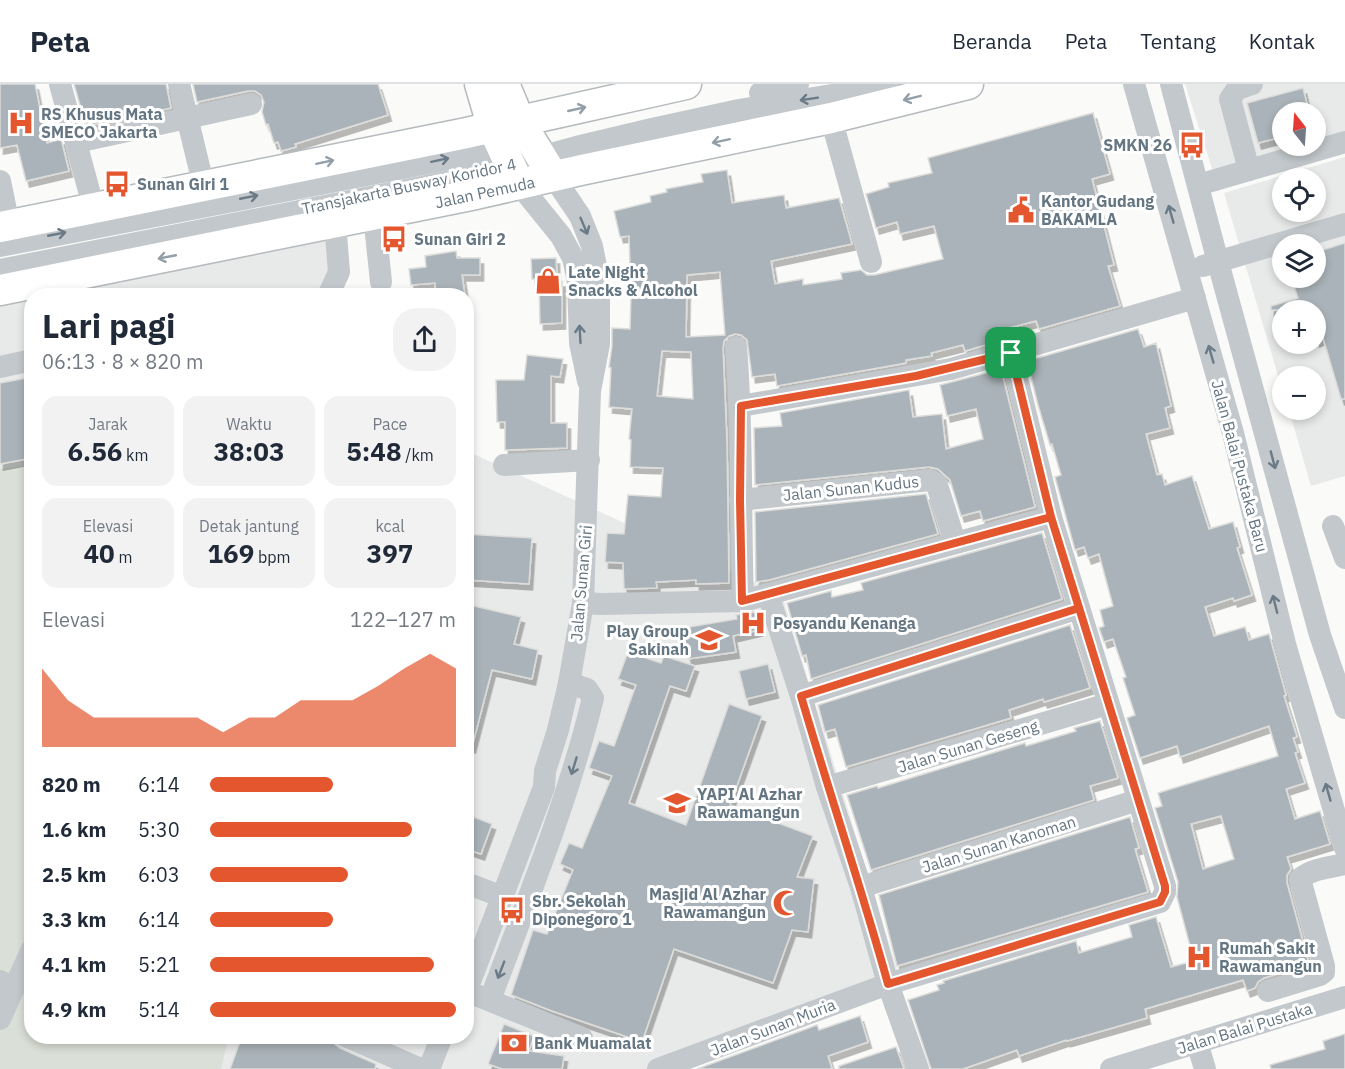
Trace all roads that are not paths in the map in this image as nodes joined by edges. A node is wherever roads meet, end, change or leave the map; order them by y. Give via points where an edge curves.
1 (60, 84) edge
2 (179, 84) edge
3 (480, 84) edge
4 (504, 84) edge
5 (686, 84) edge
6 (798, 84) edge
7 (887, 84) edge
8 (968, 84) edge
9 (1134, 84) edge
10 (1171, 84) edge
11 (1252, 84) edge
12 (251, 104) dead end
13 (187, 117) junction
14 (831, 118) junction
15 (86, 140) dead end
16 (1345, 142) edge
17 (521, 153) junction
18 (1249, 170) junction
19 (0, 181) edge
20 (1198, 185) junction
21 (204, 187) junction
22 (94, 209) junction
23 (374, 216) junction
24 (335, 223) junction
25 (1345, 224) edge
26 (3, 232) edge
27 (871, 262) dead end
28 (1218, 262) junction
29 (0, 270) edge
30 (1187, 271) junction
31 (381, 282) dead end
32 (73, 286) edge
33 (36, 288) edge
34 (332, 288) edge
35 (24, 289) edge
36 (0, 290) edge
37 (1195, 298) junction
38 (736, 347) dead end
39 (1011, 353) junction
40 (24, 362) edge
41 (0, 368) edge
42 (591, 391) junction
43 (741, 406) junction
44 (1263, 423) junction
45 (1233, 433) junction
46 (589, 460) junction
47 (504, 465) dead end
48 (740, 500) junction
49 (1051, 517) junction
50 (1334, 526) dead end
51 (956, 542) junction
52 (1345, 558) edge
53 (768, 594) junction
54 (742, 601) junction
55 (583, 603) junction
56 (1079, 608) junction
57 (1285, 644) junction
58 (1330, 644) edge
59 (569, 683) junction
60 (1342, 683) edge
61 (801, 696) junction
62 (1108, 704) junction
63 (1345, 708) edge
64 (558, 730) junction
65 (583, 738) junction
66 (544, 779) junction
67 (827, 787) junction
68 (566, 795) junction
69 (1138, 800) junction
70 (1345, 848) edge
71 (1345, 864) edge
72 (474, 887) edge
73 (861, 887) junction
74 (497, 895) junction
75 (484, 928) junction
76 (514, 937) junction
77 (474, 946) edge
78 (24, 960) edge
79 (474, 967) edge
80 (7, 984) edge
81 (888, 984) junction
82 (1268, 991) dead end
83 (474, 994) edge
84 (1345, 997) edge
85 (490, 1000) junction
86 (0, 1019) edge
87 (582, 1038) dead end
88 (1197, 1042) junction
89 (357, 1044) edge
90 (439, 1044) edge
91 (384, 1061) edge
92 (421, 1069) edge
93 (429, 1069) edge
94 (658, 1069) edge
95 (918, 1069) edge
96 (1112, 1069) edge
97 (1205, 1069) edge

1 - 22 street
2 - 13 street
3 - 17 main road
4 - 17 main road
17 -> 5 main road, Jalan Pemuda
6 - 17 street, Transjakarta Busway Koridor 4
7 -> 17 street, Transjakarta Busway Koridor 4
8 -> 14 main road, Jalan Pemuda
30 -> 9 street, Jalan Balai Pustaka Baru
10 - 20 street, Jalan Balai Pustaka Baru
11 - 18 street via 1237,88 1230,99
12 - 13 street
13 - 15 street
13 - 21 street
14 -> 17 main road, Jalan Pemuda
14 - 27 street
16 - 18 street
21 -> 17 main road, Jalan Pemuda
17 - 23 main road, Jalan Pemuda
26 -> 17 street, Transjakarta Busway Koridor 4
17 - 29 street, Transjakarta Busway Koridor 4 via 456,180
42 -> 17 street, Jalan Sunan Giri via 580,343 578,282 573,258
17 -> 42 street, Jalan Sunan Giri via 580,216 592,246 599,282 599,344
18 - 20 street
19 - 26 street
20 - 28 street, Jalan Balai Pustaka Baru
21 - 22 main road, Jalan Pemuda
22 - 26 main road, Jalan Pemuda
23 - 24 main road, Jalan Pemuda
23 - 31 street
24 -> 32 main road, Jalan Pemuda
24 - 34 street via 339,272
25 - 28 street
28 - 30 street
28 - 44 street, Jalan Balai Pustaka Baru
30 - 37 street, Jalan Balai Pustaka Baru
32 - 33 main road, Jalan Pemuda
35 - 36 main road, Jalan Pemuda
37 - 39 street
45 -> 37 street, Jalan Balai Pustaka Baru
38 - 43 street
39 - 43 street via 916,376
39 - 49 street
40 - 41 street
42 - 46 street, Jalan Sunan Giri
43 - 48 street
44 - 45 street
44 -> 58 street, Jalan Balai Pustaka Baru
57 -> 45 street, Jalan Balai Pustaka Baru
46 - 47 street
46 - 55 street, Jalan Sunan Giri
48 - 51 street, Jalan Sunan Kudus via 930,480 938,486
48 - 54 street
49 - 51 street
49 - 56 street
50 - 52 street
51 - 53 street
53 - 54 street
53 - 61 street
54 - 55 street
55 - 59 street, Jalan Sunan Giri
56 - 61 street
56 - 62 street
57 - 58 street
70 -> 57 street, Jalan Balai Pustaka Baru
58 - 60 street, Jalan Balai Pustaka Baru
59 - 64 street, Jalan Sunan Giri
59 - 65 street via 587,689 593,698
60 - 63 street, Jalan Balai Pustaka Baru
61 - 67 street
62 - 67 street, Jalan Sunan Geseng
62 - 69 street
64 - 65 street
64 - 66 street, Jalan Sunan Giri
65 -> 68 street
66 - 68 street
66 - 74 street, Jalan Sunan Giri via 533,783
67 - 73 street
68 - 76 street
69 - 73 street, Jalan Sunan Kanoman
69 - 81 street, Jalan Sunan Muria via 1165,886 1160,902
71 - 82 street via 1300,879 1324,972
72 - 74 street
73 - 81 street
74 - 75 street, Jalan Sunan Giri
75 - 76 street
75 - 77 street, Jalan Sunan Giri
75 - 79 street, Jalan Sunan Giri
76 -> 85 street
78 - 80 street
80 - 86 street
81 - 94 street, Jalan Sunan Muria
81 - 95 street
83 - 85 street
84 - 88 street, Jalan Balai Pustaka
85 - 87 street
88 - 96 street, Jalan Balai Pustaka
88 - 97 street
89 - 91 street
90 - 93 street
91 - 92 street

